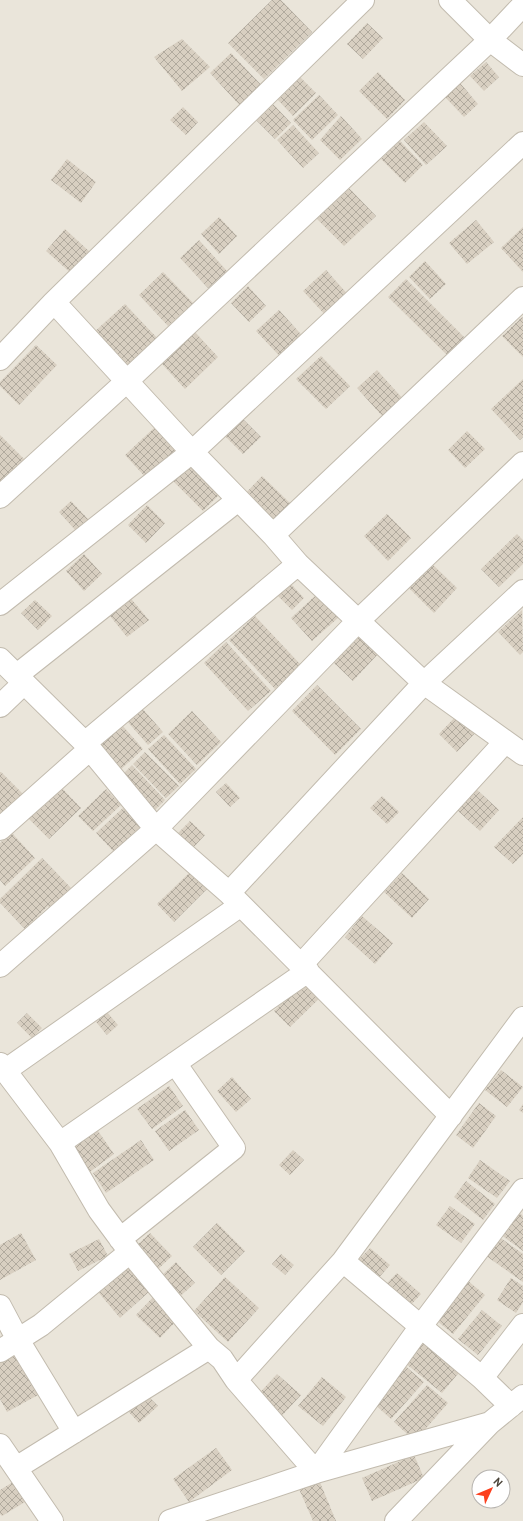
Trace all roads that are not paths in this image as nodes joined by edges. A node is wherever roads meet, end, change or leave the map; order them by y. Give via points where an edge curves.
1 (363, 0) edge
2 (450, 0) edge
3 (523, 5) edge
4 (490, 40) junction
5 (523, 65) edge
6 (523, 143) edge
7 (523, 298) edge
8 (54, 302) junction
9 (0, 358) edge
10 (127, 380) junction
11 (192, 452) junction
12 (523, 463) edge
13 (0, 497) edge
14 (238, 500) junction
15 (273, 536) junction
16 (298, 564) junction
17 (523, 591) edge
18 (0, 604) edge
19 (358, 621) junction
20 (0, 659) edge
21 (21, 679) junction
22 (424, 683) junction
23 (0, 706) edge
24 (505, 742) junction
25 (88, 746) junction
26 (523, 754) edge
27 (0, 829) edge
28 (156, 829) junction
29 (235, 899) junction
30 (0, 966) edge
31 (304, 968) junction
32 (523, 1018) edge
33 (175, 1063) junction
34 (3, 1067) edge
35 (451, 1116) junction
36 (60, 1143) junction
37 (523, 1190) edge
38 (125, 1246) junction
39 (343, 1261) junction
40 (0, 1306) edge
41 (523, 1325) edge
42 (421, 1326) junction
43 (18, 1340) junction
44 (209, 1348) junction
45 (0, 1352) edge
46 (482, 1378) junction
47 (236, 1380) junction
48 (517, 1401) edge
49 (490, 1423) junction
50 (74, 1432) junction
51 (0, 1445) edge
52 (16, 1468) junction
53 (316, 1472) junction
54 (403, 1513) edge
55 (52, 1521) edge
56 (170, 1521) edge
57 (380, 1521) edge

1 - 8 street
2 - 4 street
3 - 4 street
4 - 5 street
4 - 10 street
6 - 11 street
7 - 15 street
8 - 9 street
8 - 10 street
10 - 11 street
10 - 13 street
11 - 14 street
11 - 18 street
12 - 19 street
14 - 15 street
14 - 21 street
15 - 16 street
16 - 19 street
16 - 25 street
17 - 22 street
19 - 22 street
19 - 28 street
20 - 21 street
21 - 23 street
21 - 25 street
22 - 24 street
22 - 29 street
24 - 26 street
24 - 31 street
25 - 27 street
25 - 28 street
28 - 29 street
28 - 30 street
29 - 31 street
29 - 34 street
31 - 33 street
31 - 35 street
32 - 35 street
33 - 36 street
33 - 38 street via 234,1148
34 - 36 street
35 - 39 street
36 - 38 street via 99,1210
37 - 42 street
38 - 43 street via 41,1325
38 - 44 street
39 - 42 street
39 - 47 street
40 - 43 street
41 - 46 street
42 - 46 street
42 - 53 street
43 - 45 street
43 - 50 street
44 - 47 street via 222,1359
44 - 50 street
46 - 48 street
47 - 53 street
48 - 49 street
49 - 53 street
49 - 54 street
50 - 52 street
51 - 52 street
52 - 55 street
53 - 56 street
54 - 57 street

